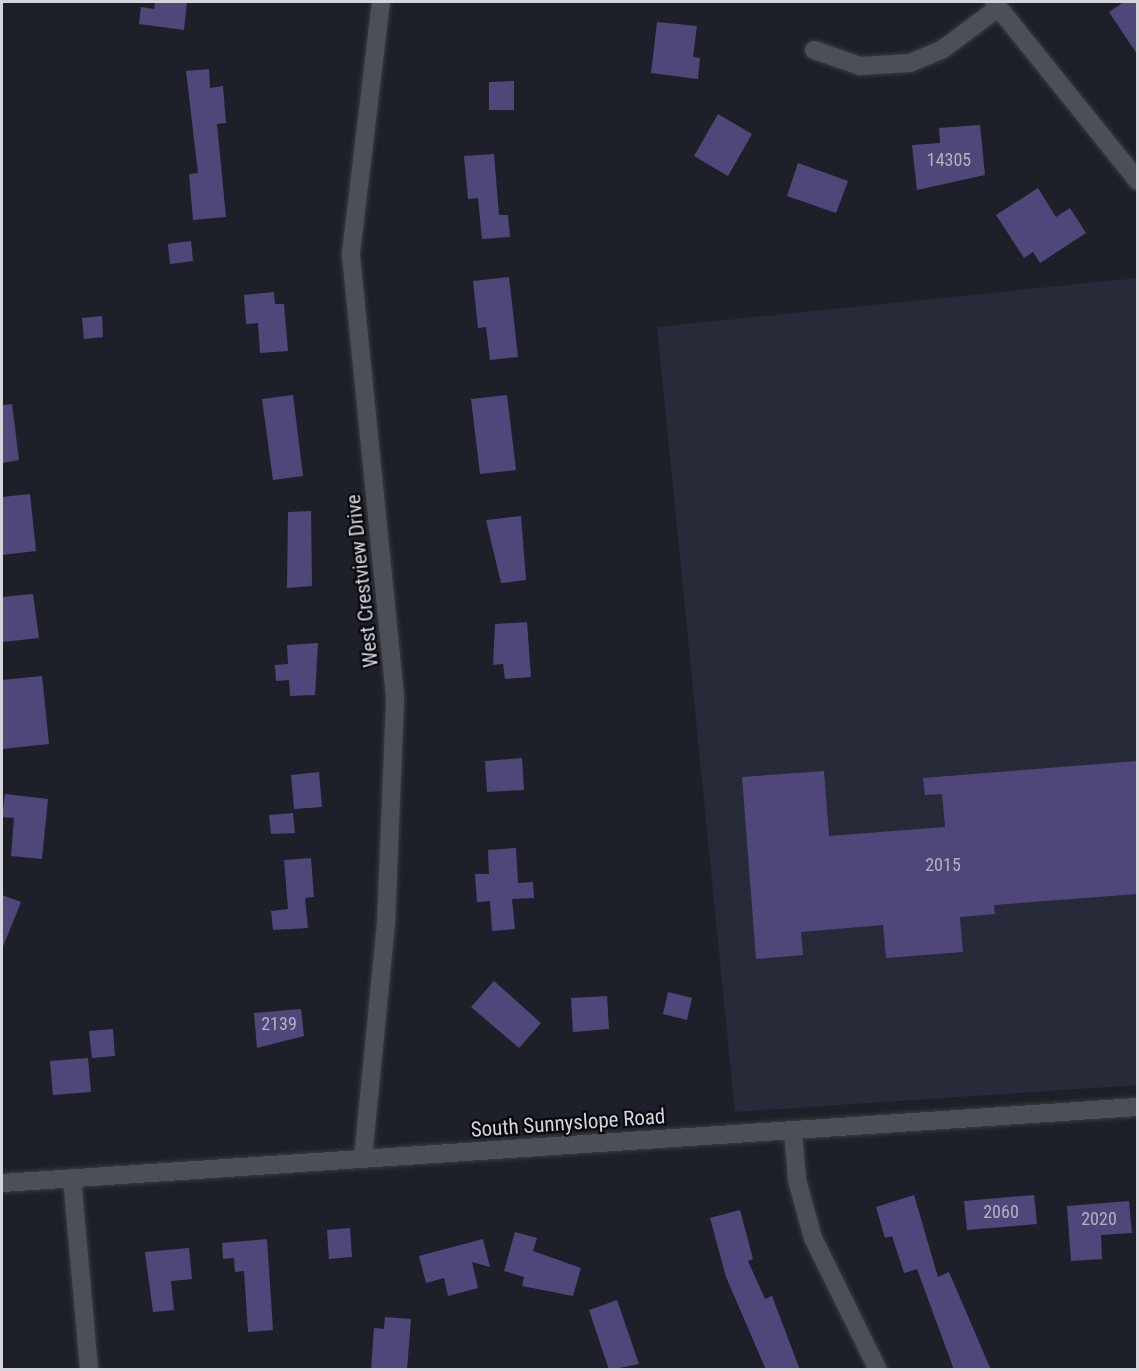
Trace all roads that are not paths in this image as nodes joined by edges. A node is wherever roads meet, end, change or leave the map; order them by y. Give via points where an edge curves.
1 (381, 2) edge
2 (996, 5) edge
3 (814, 50) dead end
4 (1137, 181) edge
5 (1137, 1107) edge
6 (792, 1131) junction
7 (363, 1158) junction
8 (72, 1178) junction
9 (2, 1183) edge
10 (89, 1370) edge
11 (878, 1370) edge

1 - 7 street, West Crestview Drive via 351,253 395,696 386,925
2 - 3 street via 943,49 910,63 860,66
2 - 4 street
5 - 6 street, South Sunnyslope Road
6 - 7 street, South Sunnyslope Road
6 - 11 street via 797,1180 813,1238
7 - 8 street, South Sunnyslope Road
8 - 9 street, South Sunnyslope Road
8 - 10 street

